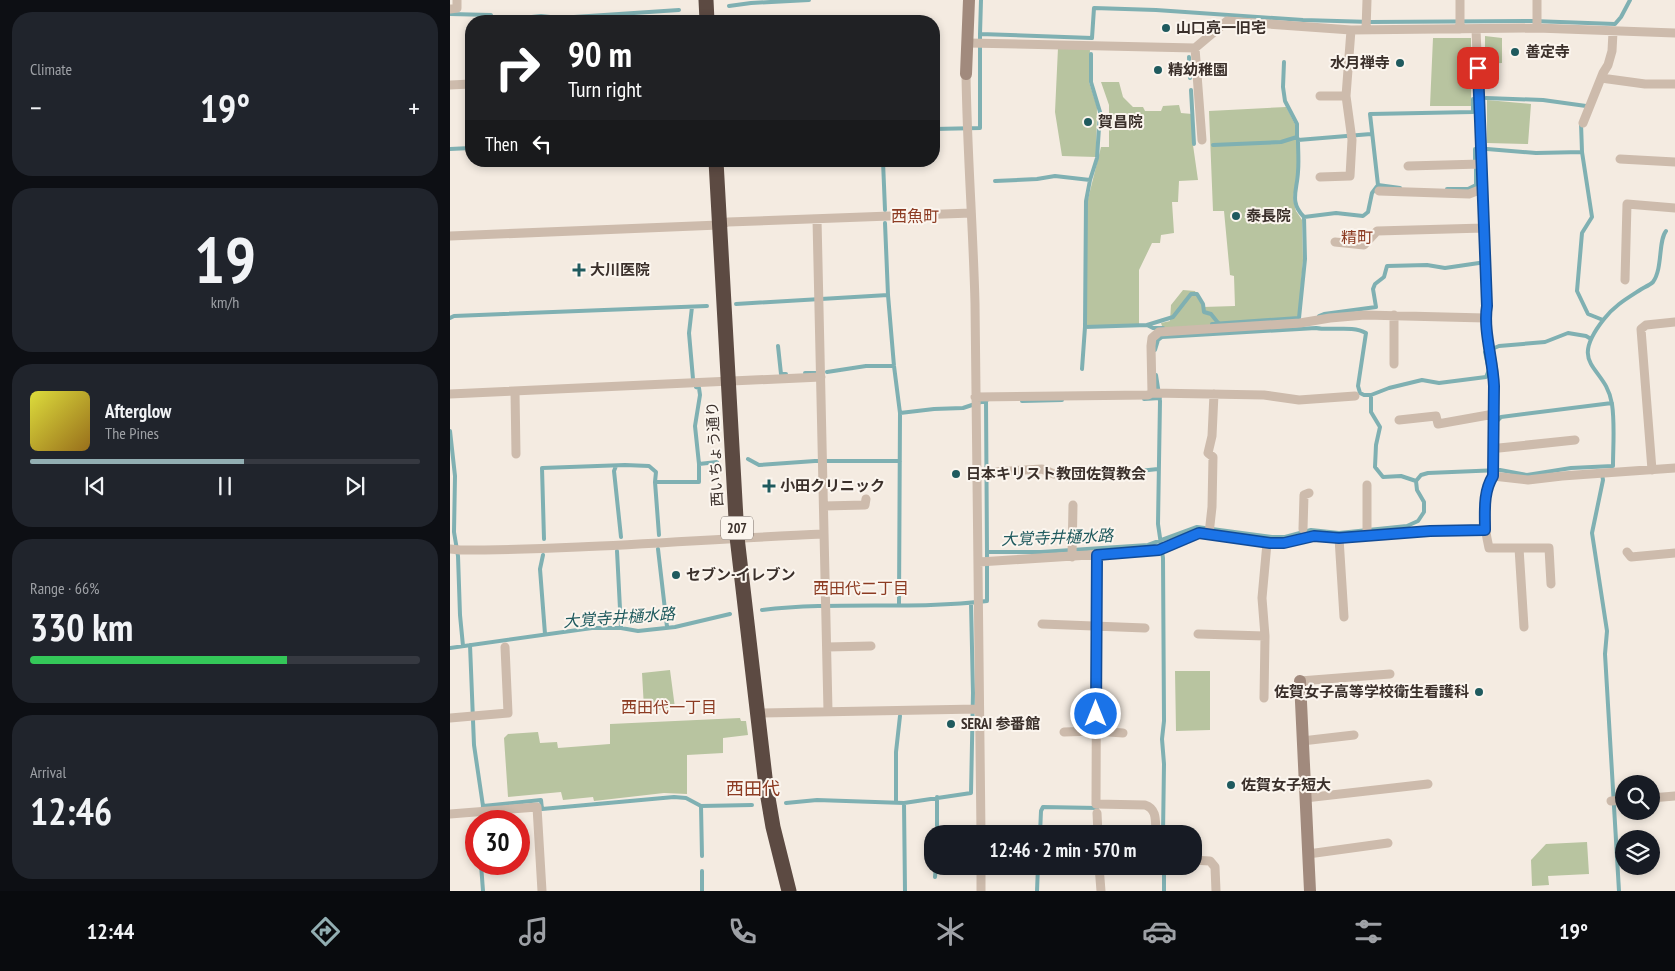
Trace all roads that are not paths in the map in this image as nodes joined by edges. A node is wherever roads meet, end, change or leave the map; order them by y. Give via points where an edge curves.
1 (457, 0) edge
2 (706, 0) edge
3 (969, 0) edge
4 (1367, 0) edge
5 (1460, 0) edge
6 (1537, 0) edge
7 (450, 9) edge
8 (707, 15) edge
9 (1537, 23) junction
10 (1367, 24) junction
11 (1460, 24) junction
12 (1476, 28) junction
13 (1351, 30) junction
14 (1609, 31) junction
15 (1675, 33) edge
16 (975, 42) junction
17 (1195, 48) junction
18 (966, 74) joint
19 (1601, 78) junction
20 (465, 84) edge
21 (1675, 84) edge
22 (450, 85) edge
23 (1320, 96) dead end
24 (1346, 96) junction
25 (1583, 124) dead end
26 (1202, 140) dead end
27 (1620, 159) dead end
28 (1675, 162) edge
29 (1481, 164) junction
30 (1408, 166) dead end
31 (716, 167) edge
32 (1320, 177) dead end
33 (1482, 189) junction
34 (1380, 191) dead end
35 (1675, 208) edge
36 (971, 213) junction
37 (817, 219) junction
38 (719, 224) junction
39 (1484, 228) junction
40 (450, 236) edge
41 (1335, 242) dead end
42 (1625, 280) dead end
43 (1394, 315) junction
44 (1485, 318) junction
45 (1675, 322) edge
46 (1394, 364) dead end
47 (821, 377) junction
48 (728, 382) junction
49 (515, 391) junction
50 (1157, 393) junction
51 (450, 394) edge
52 (1214, 394) junction
53 (1355, 396) dead end
54 (976, 402) junction
55 (1494, 414) junction
56 (1400, 420) dead end
57 (1575, 440) dead end
58 (1499, 448) dead end
59 (516, 454) dead end
60 (1675, 468) edge
61 (1652, 470) junction
62 (1492, 472) junction
63 (983, 473) junction
64 (1068, 474) dead end
65 (1367, 485) dead end
66 (1309, 493) dead end
67 (866, 499) dead end
68 (1073, 505) dead end
69 (824, 506) junction
70 (1303, 529) dead end
71 (1210, 530) junction
72 (1485, 530) junction
73 (1367, 531) junction
74 (824, 534) junction
75 (737, 537) junction
76 (1339, 538) junction
77 (1267, 543) junction
78 (1519, 548) junction
79 (455, 549) edge
80 (1627, 552) dead end
81 (1675, 553) edge
82 (1097, 555) junction
83 (1072, 557) junction
84 (985, 562) junction
85 (1551, 584) dead end
86 (1344, 617) dead end
87 (1042, 624) dead end
88 (1096, 627) junction
89 (1524, 627) dead end
90 (1145, 628) dead end
91 (1198, 634) dead end
92 (1265, 636) junction
93 (871, 646) dead end
94 (504, 647) dead end
95 (827, 647) junction
96 (1390, 674) dead end
97 (1300, 681) joint
98 (1264, 698) dead end
99 (974, 709) junction
100 (828, 711) junction
101 (757, 713) junction
102 (450, 718) edge
103 (1096, 731) junction
104 (1064, 732) dead end
105 (1123, 733) dead end
106 (1354, 735) dead end
107 (1302, 740) junction
108 (1428, 784) dead end
109 (1675, 796) edge
110 (1660, 797) edge
111 (1305, 798) junction
112 (1097, 813) dead end
113 (450, 814) edge
114 (980, 825) edge
115 (1098, 825) edge
116 (1155, 825) edge
117 (1388, 844) dead end
118 (1308, 854) junction
119 (1202, 861) edge
120 (981, 875) edge
121 (1100, 875) edge
122 (542, 891) edge
123 (789, 891) edge
124 (981, 891) edge
125 (1101, 891) edge
126 (1216, 891) edge
127 (1310, 891) edge

1 - 7 street via 457,8
2 - 8 highway
3 - 16 street
4 - 10 street
5 - 11 street
6 - 9 street
9 - 12 street
9 - 14 street
10 - 11 street
10 - 13 street
11 - 12 street
12 - 29 street
13 - 17 street via 1227,21
13 - 24 street
14 - 15 street
14 - 19 street via 1612,51
16 - 17 street
16 - 18 street
17 - 26 street
18 - 36 street
19 - 21 street
19 - 25 street
20 - 22 street
23 - 24 street
24 - 32 street via 1351,137 1350,176
27 - 28 street
29 - 30 street
29 - 33 street
31 - 38 highway, 西いちょう通り / 207
33 - 34 street via 1469,194
33 - 39 street
35 - 42 street via 1628,204
36 - 37 street
36 - 54 street
37 - 38 street
37 - 47 street
38 - 40 street
38 - 48 highway, 西いちょう通り / 207
39 - 41 street via 1378,231 1364,245
39 - 44 street
43 - 44 street
43 - 46 street
43 - 50 street via 1358,315 1300,323 1159,332 1152,338 1151,346
44 - 55 street via 1494,372
45 - 61 street via 1646,325 1641,329
47 - 48 street
47 - 69 street
48 - 49 street
48 - 75 highway, 西いちょう通り / 207
49 - 51 street
49 - 59 street
50 - 52 street
50 - 54 street
52 - 53 street via 1264,395 1299,400
52 - 71 street via 1208,453 1213,457
54 - 63 street
55 - 56 street via 1438,424 1436,416
55 - 62 street
57 - 58 street
60 - 61 street
61 - 62 street via 1528,480
62 - 72 street via 1485,494
63 - 64 street via 1042,469 1054,474
63 - 84 street
65 - 73 street
66 - 70 street via 1304,495
67 - 69 street via 865,505
68 - 83 street
69 - 74 street
71 - 77 street
71 - 82 street via 1162,549
72 - 73 street
72 - 78 street via 1489,548
73 - 76 street
74 - 75 street
74 - 95 street
75 - 79 street via 531,550
75 - 101 highway, 西いちょう通り / 207
76 - 77 street via 1314,536 1284,543
76 - 86 street
77 - 92 street via 1262,598
78 - 85 street via 1549,548
78 - 89 street
80 - 81 street via 1631,557
82 - 83 street
82 - 88 street
83 - 84 street
84 - 99 street via 979,603
87 - 88 street
88 - 90 street
88 - 103 street
91 - 92 street
92 - 98 street
93 - 95 street
94 - 102 street via 508,713
95 - 100 street
96 - 97 street
97 - 107 street
99 - 100 street
99 - 114 street
100 - 101 street
101 - 123 highway, 西いちょう通り / 207 via 772,819
103 - 104 street
103 - 105 street
103 - 116 street via 1096,804 1145,805 1152,809
106 - 107 street
107 - 111 street
108 - 111 street
109 - 110 street
111 - 118 street
112 - 115 street
113 - 122 street via 537,807
117 - 118 street
118 - 127 street
119 - 126 street via 1210,861 1215,867
120 - 124 street
121 - 125 street

